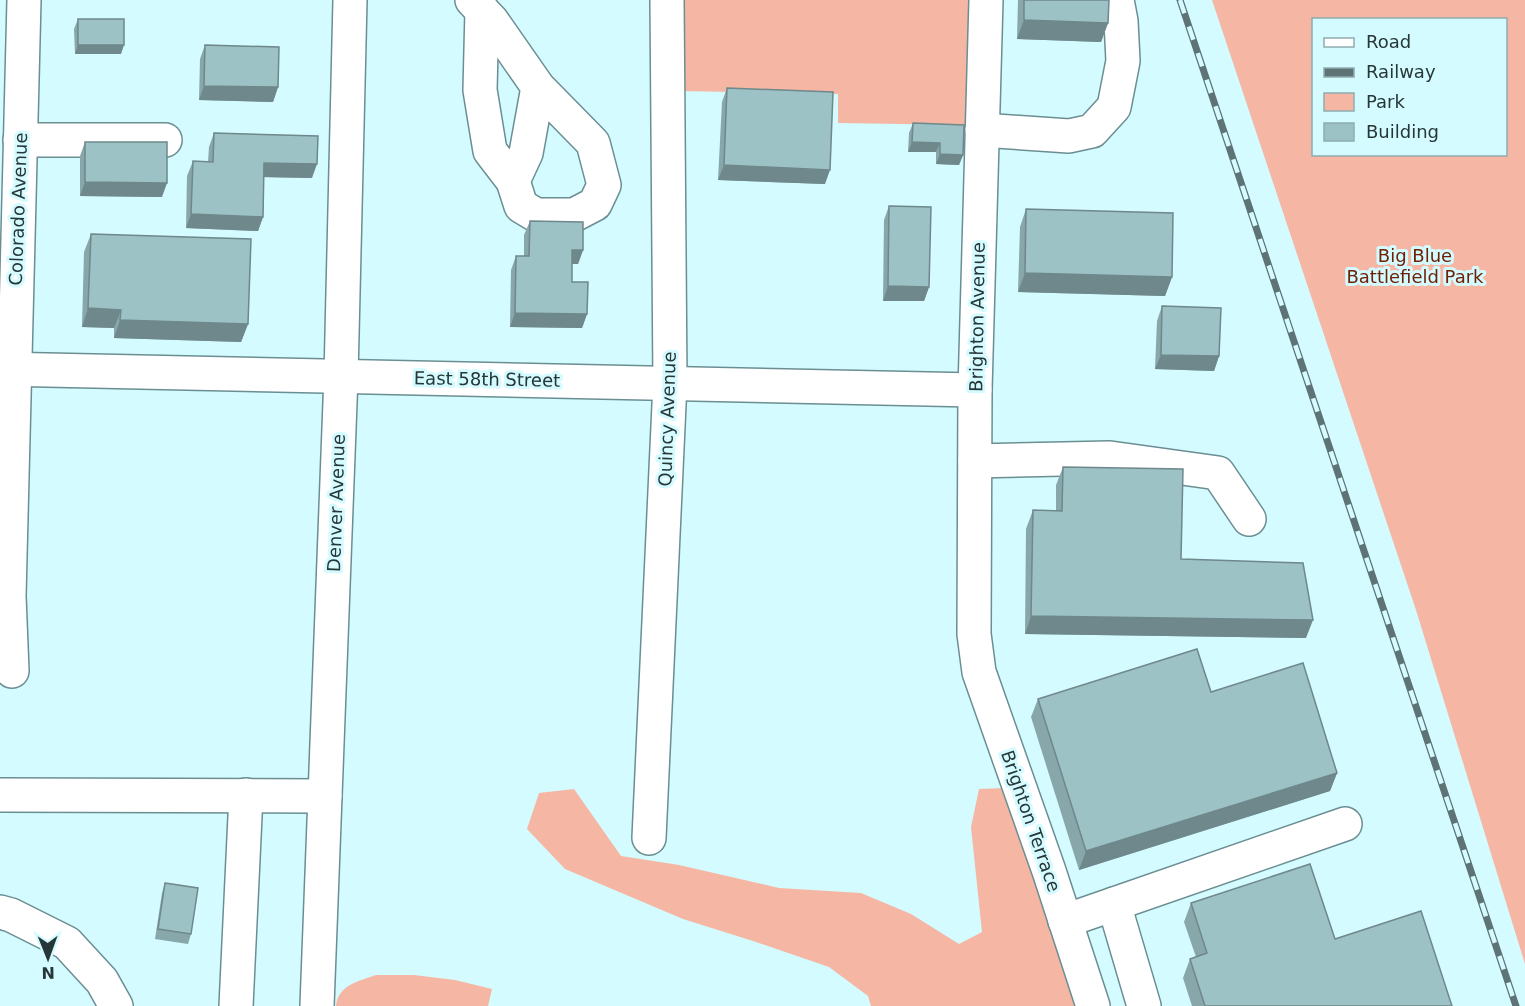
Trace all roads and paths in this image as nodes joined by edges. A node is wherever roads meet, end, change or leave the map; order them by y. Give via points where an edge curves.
1 (24, 0) edge
2 (350, 0) edge
3 (667, 0) edge
4 (986, 0) edge
5 (1117, 0) edge
6 (477, 5) edge
7 (538, 87) junction
8 (982, 130) junction
9 (20, 140) junction
10 (165, 140) edge
11 (513, 181) junction
12 (7, 369) edge
13 (341, 376) junction
14 (670, 383) junction
15 (975, 390) junction
16 (975, 461) junction
17 (1249, 519) dead end
18 (974, 634) joint
19 (12, 670) dead end
20 (0, 795) edge
21 (246, 795) junction
22 (325, 796) junction
23 (1345, 824) dead end
24 (649, 838) dead end
25 (1114, 904) junction
26 (0, 912) edge
27 (1065, 921) junction
28 (116, 1006) edge
29 (236, 1006) edge
30 (316, 1006) edge
31 (1093, 1006) edge
32 (1144, 1006) edge

1 - 9 street, Colorado Avenue
2 - 13 street, Denver Avenue
3 - 14 street, Quincy Avenue
4 - 8 street, Brighton Avenue
5 - 8 street via 1123,61 1114,107 1092,131 1069,136
6 - 7 street
6 - 11 street via 480,90 490,151
7 - 11 street via 526,153
7 - 11 street via 593,143 604,185 595,204 574,215 536,215 521,206
8 - 15 street, Brighton Avenue
9 - 10 street
9 - 12 street, Colorado Avenue
12 - 13 street, East 58th Street
12 - 19 street, Colorado Avenue
13 - 14 street, East 58th Street
13 - 22 street, Denver Avenue
14 - 15 street, East 58th Street
14 - 24 street, Quincy Avenue
15 - 16 street, Brighton Avenue
16 - 17 street via 1110,458 1218,473
16 - 18 street, Brighton Avenue
18 - 27 street, Brighton Terrace via 979,672
20 - 21 street
21 - 22 street
21 - 29 street
22 - 30 street, Denver Avenue
23 - 25 street
25 - 27 street
25 - 32 street
26 - 28 street via 67,943 102,981
27 - 31 street, Brighton Terrace

